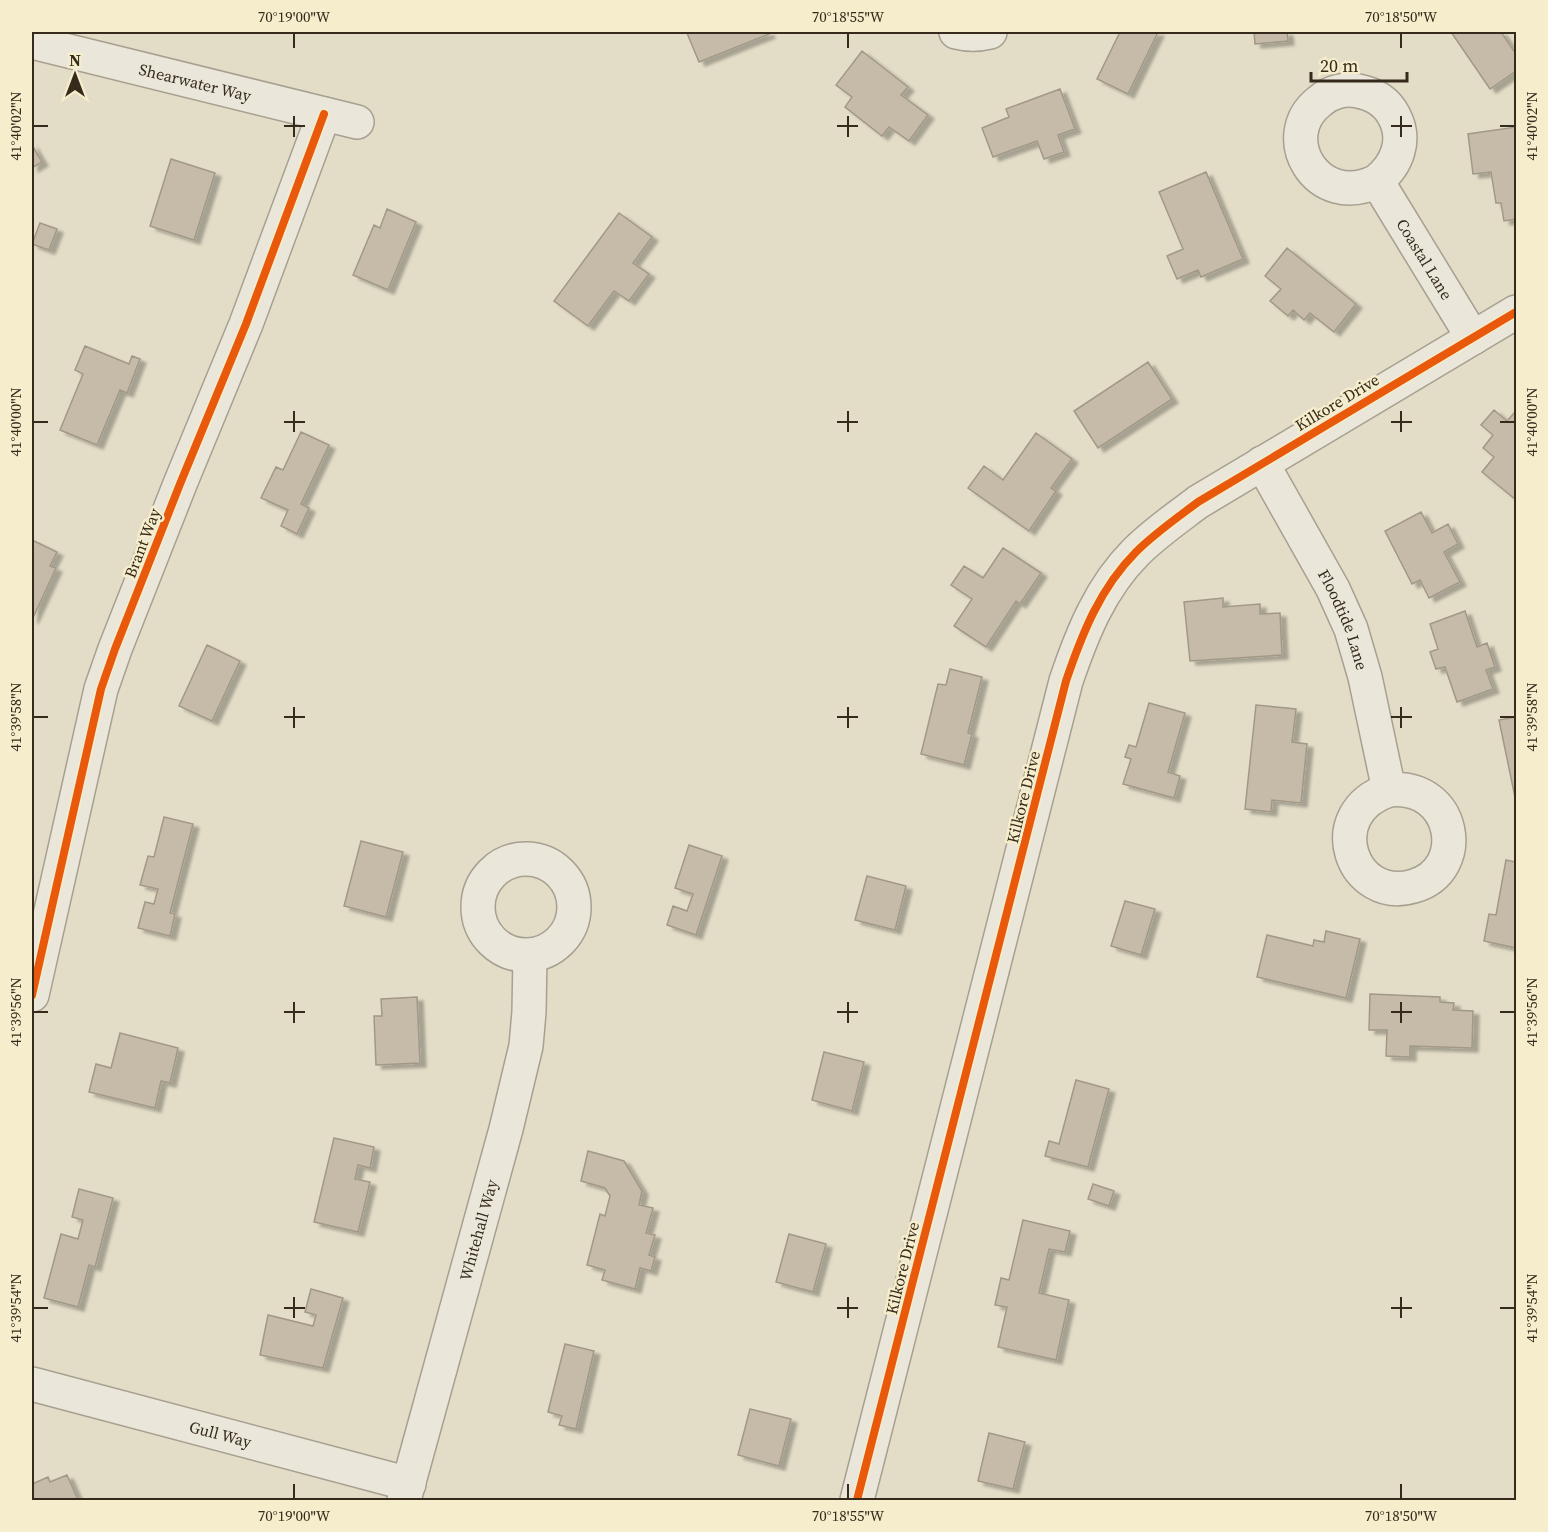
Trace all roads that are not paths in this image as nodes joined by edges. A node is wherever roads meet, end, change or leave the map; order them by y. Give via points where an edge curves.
1 (956, 32) edge
2 (990, 32) edge
3 (32, 42) edge
4 (324, 114) junction
5 (357, 122) dead end
6 (1377, 181) dead end
7 (1516, 312) edge
8 (1473, 338) junction
9 (1262, 463) junction
10 (1389, 790) dead end
11 (530, 956) dead end
12 (32, 995) edge
13 (32, 1384) edge
14 (407, 1492) edge
15 (857, 1500) edge

1 - 2 street
3 - 4 street, Shearwater Way
4 - 5 street, Shearwater Way
4 - 12 street, Brant Way via 246,324 101,690
6 - 8 street, Coastal Lane
7 - 8 street, Kilkore Drive
8 - 9 street, Kilkore Drive
9 - 10 street, Floodtide Lane via 1352,629
9 - 15 street, Kilkore Drive via 1198,502 1136,552 1113,579 1079,643 1060,704
11 - 14 street, Whitehall Way via 530,1012 523,1056
13 - 14 street, Gull Way

